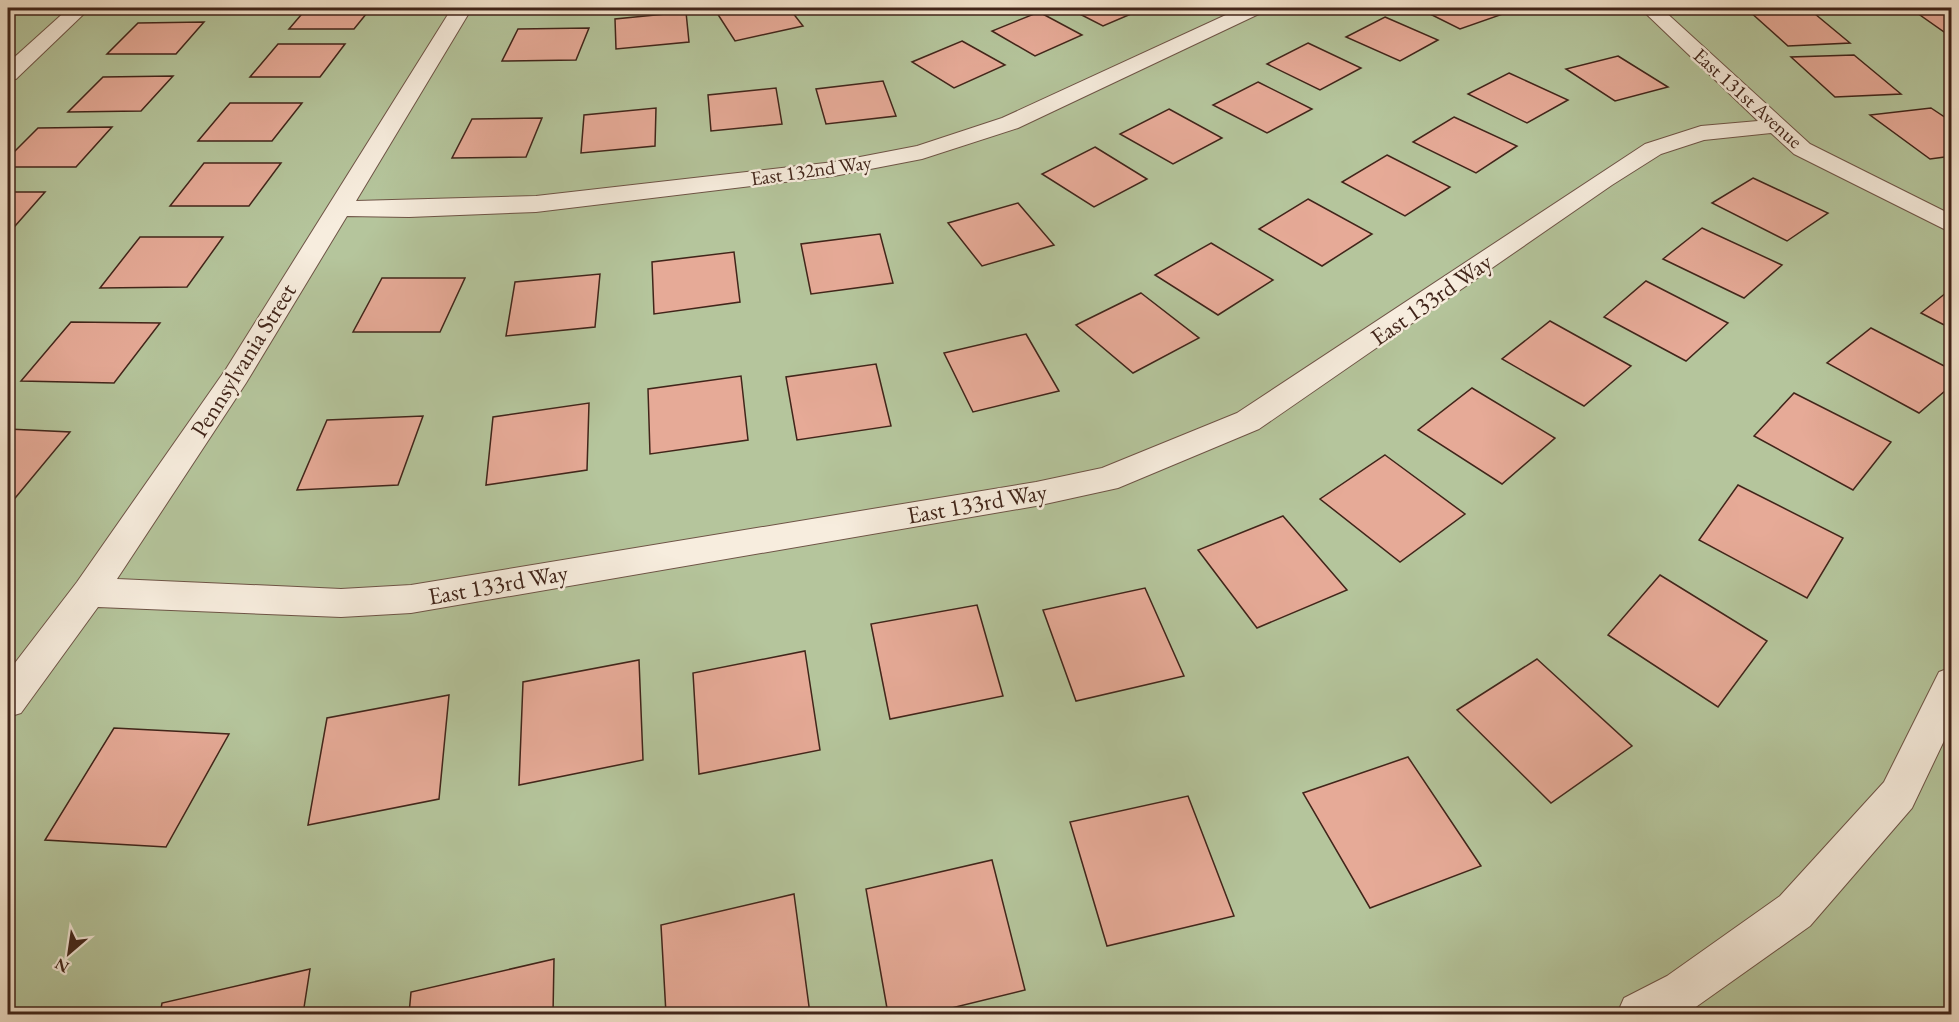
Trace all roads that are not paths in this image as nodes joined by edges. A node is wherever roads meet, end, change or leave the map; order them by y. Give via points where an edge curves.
1 (80, 8) edge
2 (462, 8) edge
3 (1256, 8) edge
4 (1650, 8) edge
5 (8, 74) edge
6 (1774, 126) junction
7 (337, 208) junction
8 (1952, 225) edge
9 (89, 592) junction
10 (1952, 683) edge
11 (8, 701) edge
12 (1640, 1014) edge

1 - 5 street
2 - 7 street, Pennsylvania Street
3 - 7 street, East 132nd Way via 1010,123 922,152 834,169 536,204
4 - 6 street, East 131st Avenue
6 - 8 street, East 131st Avenue via 1802,149
6 - 9 street, East 133rd Way via 1701,133 1653,149 1248,421 1107,478 1036,494 411,599 317,603
7 - 9 street, Pennsylvania Street via 236,376
9 - 11 street, Pennsylvania Street
10 - 12 street via 1898,795 1795,911 1683,992

